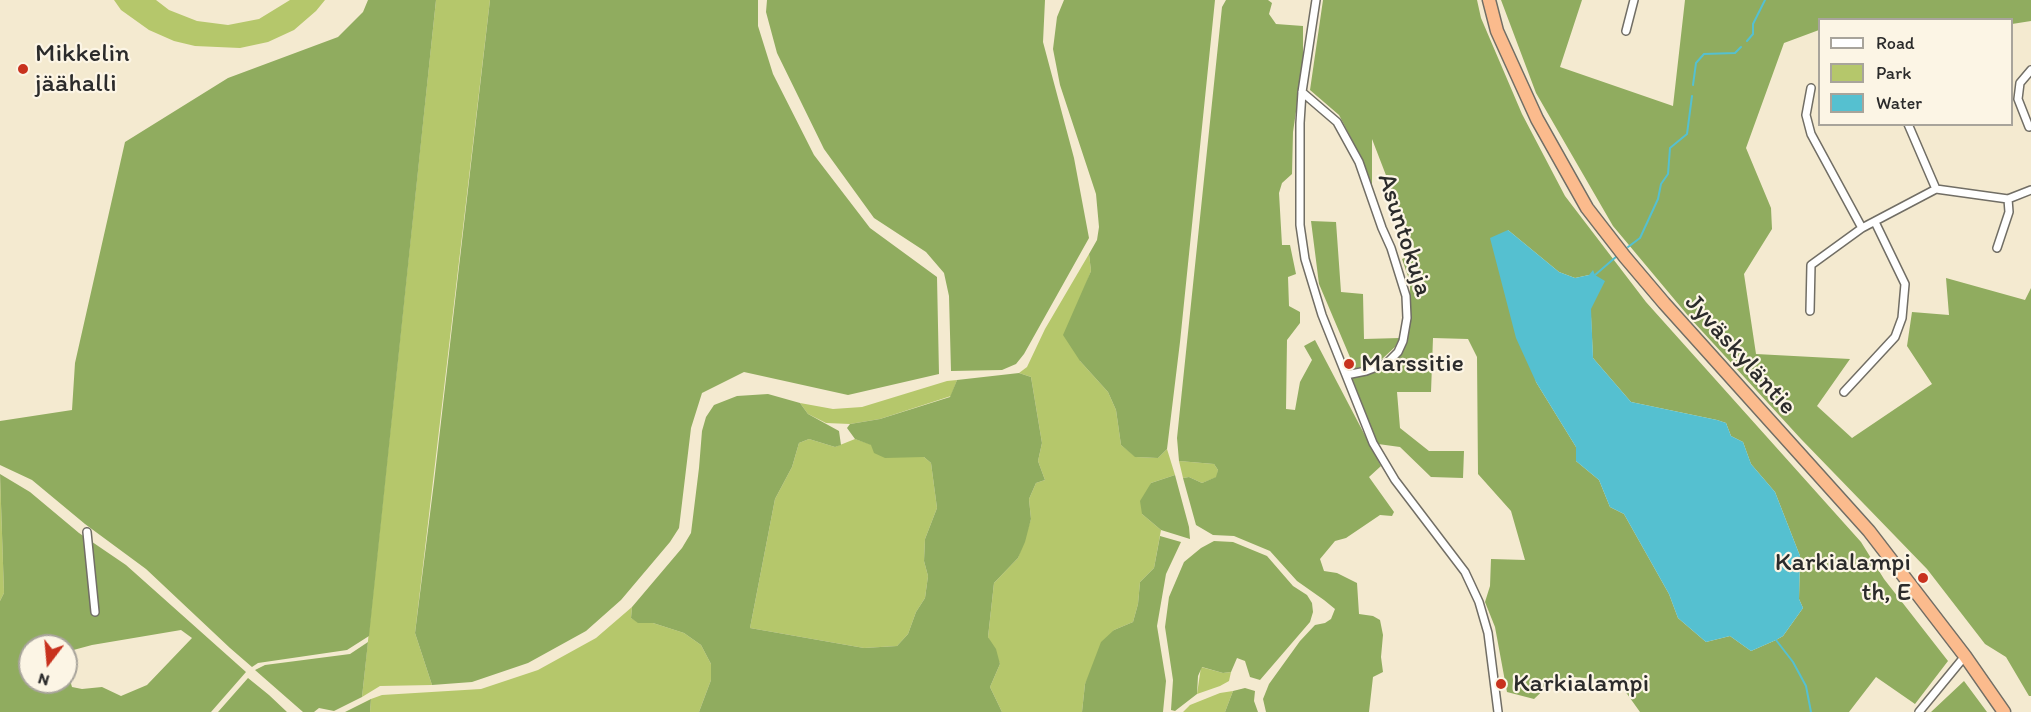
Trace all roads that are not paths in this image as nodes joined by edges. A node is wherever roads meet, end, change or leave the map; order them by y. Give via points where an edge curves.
1 (1316, 0) edge
2 (1489, 0) edge
3 (1634, 0) edge
4 (1626, 31) dead end
5 (2031, 70) edge
6 (1811, 88) dead end
7 (1302, 92) junction
8 (1909, 126) edge
9 (2029, 127) dead end
10 (1936, 189) junction
11 (2031, 190) edge
12 (2008, 199) junction
13 (1875, 222) junction
14 (1862, 228) junction
15 (1997, 248) dead end
16 (1810, 311) dead end
17 (1346, 375) junction
18 (1844, 392) dead end
19 (87, 532) dead end
20 (95, 612) dead end
21 (1965, 656) junction
22 (1498, 712) edge
23 (1919, 712) edge
24 (2004, 712) edge

1 - 7 street
2 - 21 highway, Jyväskyläntie via 1497,31 1537,119 1587,208 1664,303 1869,531
3 - 4 street
5 - 9 street via 2020,83 2018,99
6 - 14 street via 1806,115 1811,134
7 - 17 street via 1300,225 1305,259
7 - 17 street, Asuntokuja via 1337,122 1359,162 1406,296 1407,318 1398,352 1387,363
8 - 10 street
10 - 12 street
10 - 13 street
11 - 12 street
12 - 15 street via 2009,212
13 - 14 street
13 - 18 street via 1905,284 1902,318 1895,337
14 - 16 street via 1811,264
17 - 22 street via 1373,443 1395,480 1464,572 1479,602 1488,633
19 - 20 street
21 - 23 street
21 - 24 highway, Jyväskyläntie

